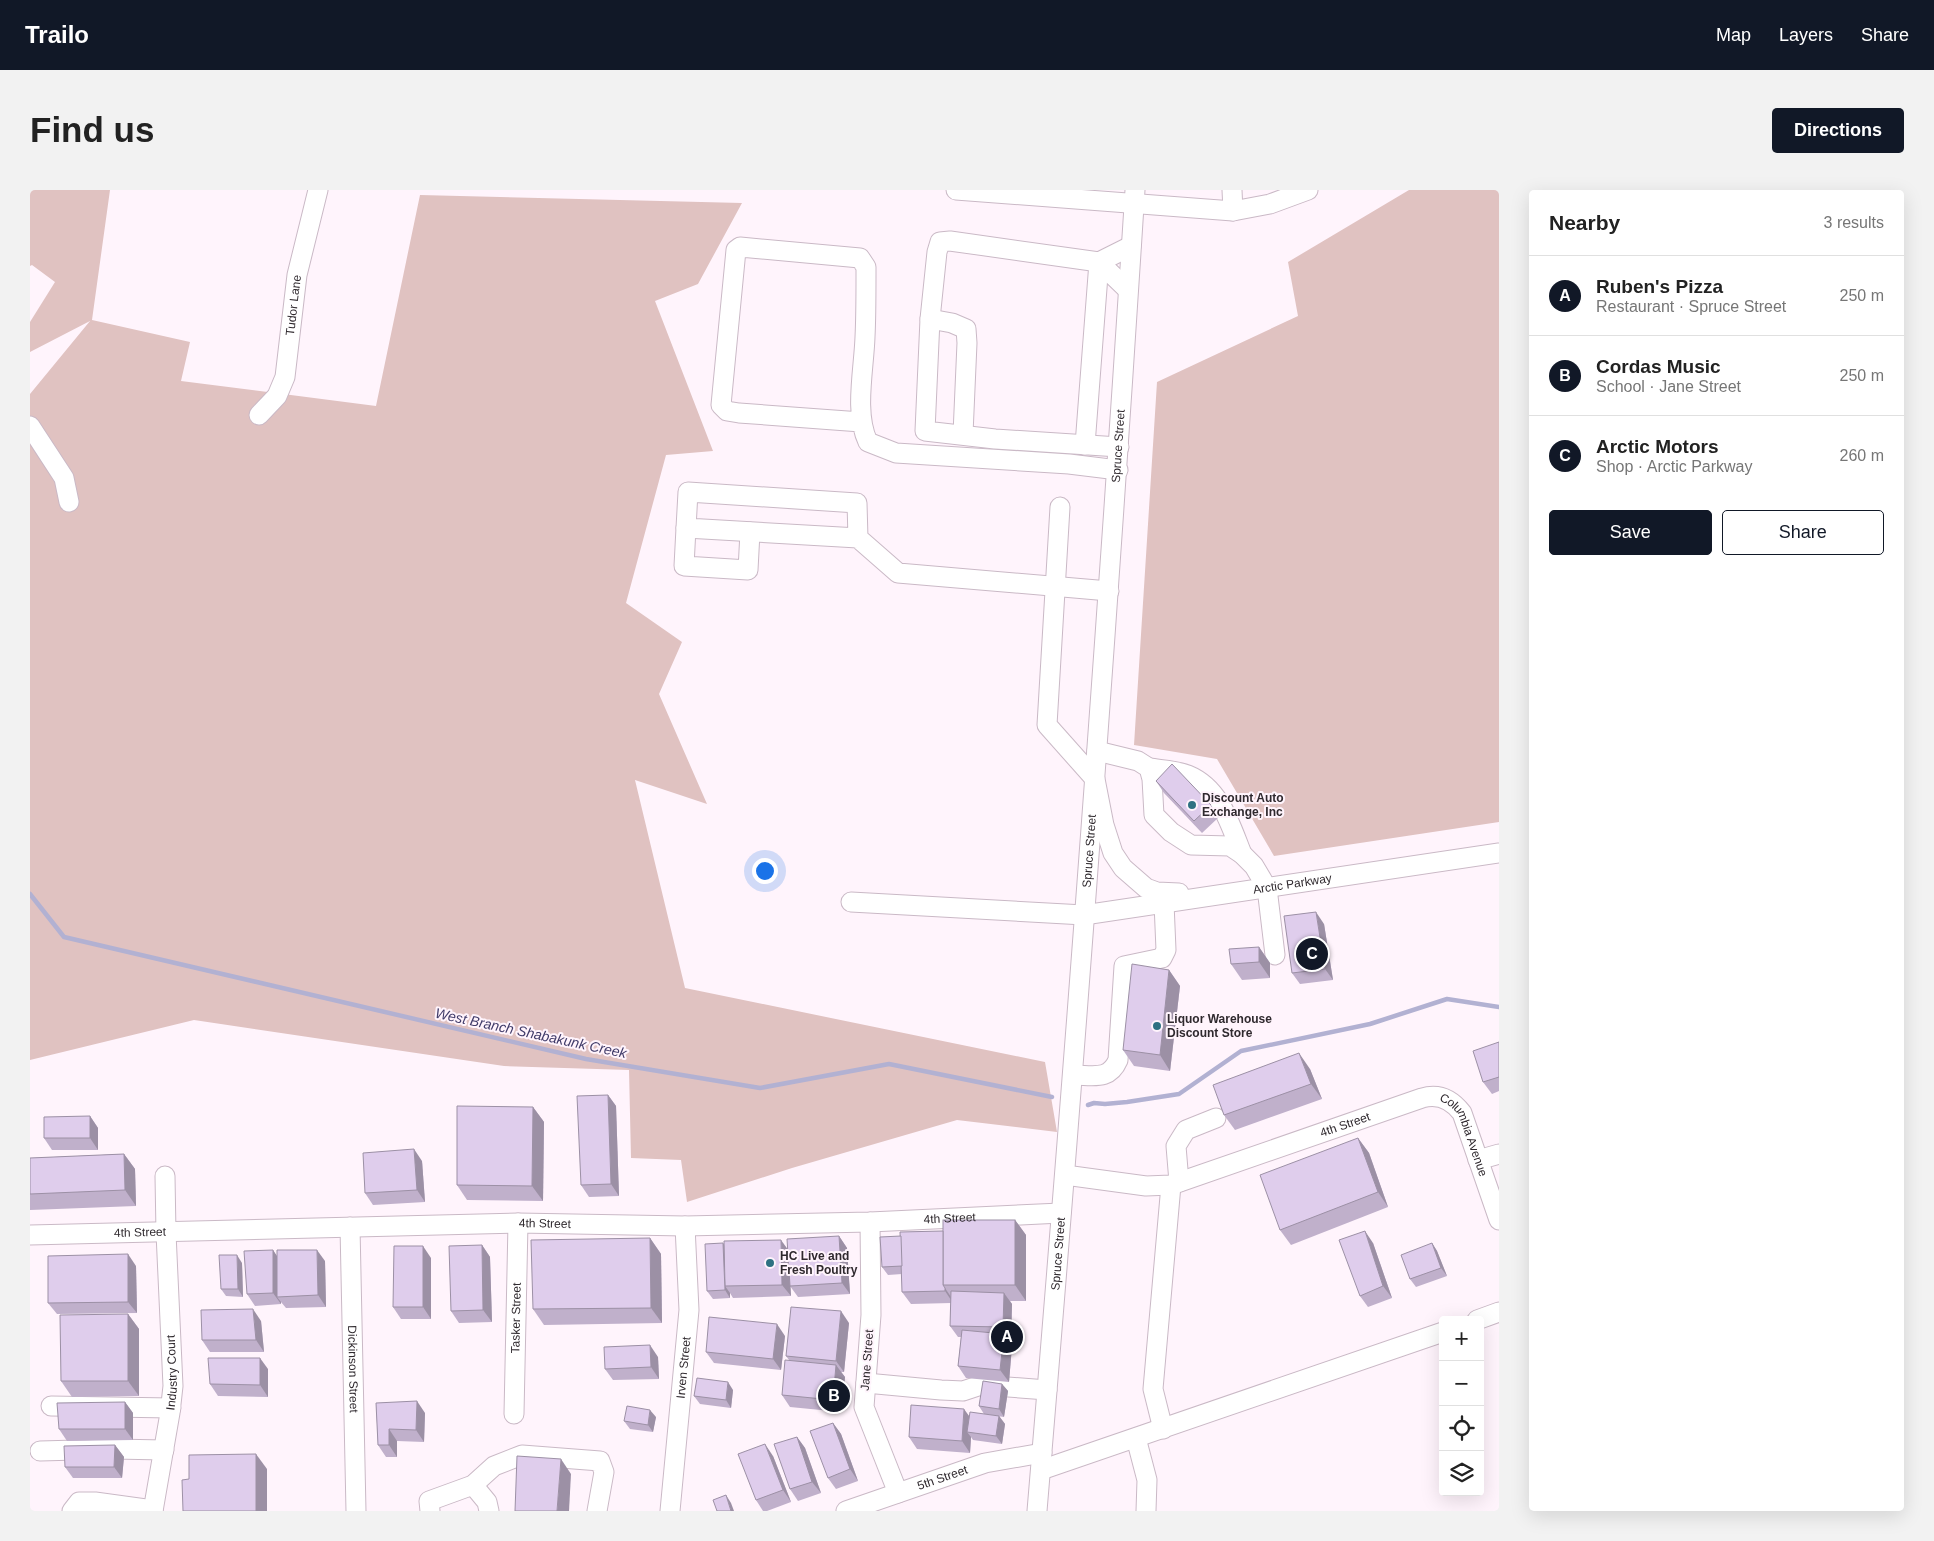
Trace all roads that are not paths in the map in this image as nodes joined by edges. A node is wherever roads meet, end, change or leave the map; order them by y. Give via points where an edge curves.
1 (318, 190) edge
2 (956, 190) edge
3 (1232, 190) edge
4 (1308, 190) edge
5 (1135, 197) edge
6 (1270, 197) edge
7 (1233, 211) junction
8 (1131, 246) junction
9 (1099, 262) junction
10 (1128, 290) junction
11 (930, 319) junction
12 (259, 415) dead end
13 (861, 422) junction
14 (30, 426) edge
15 (963, 434) junction
16 (1085, 445) junction
17 (1119, 448) junction
18 (1118, 470) junction
19 (69, 502) dead end
20 (1060, 507) dead end
21 (686, 528) junction
22 (750, 532) junction
23 (858, 538) junction
24 (1054, 587) junction
25 (1109, 592) junction
26 (1097, 751) junction
27 (1149, 768) junction
28 (1095, 779) junction
29 (1499, 853) edge
30 (1242, 854) junction
31 (1268, 888) junction
32 (851, 902) dead end
33 (1164, 903) junction
34 (1084, 915) junction
35 (1275, 955) dead end
36 (1073, 1075) junction
37 (1422, 1098) joint
38 (1216, 1118) dead end
39 (1499, 1154) edge
40 (1478, 1160) junction
41 (1064, 1174) junction
42 (165, 1176) dead end
43 (1175, 1184) junction
44 (1061, 1214) junction
45 (1499, 1220) edge
46 (870, 1222) junction
47 (518, 1223) junction
48 (685, 1226) junction
49 (350, 1227) junction
50 (166, 1233) junction
51 (30, 1236) edge
52 (1499, 1312) edge
53 (1484, 1317) edge
54 (1439, 1333) edge
55 (866, 1383) junction
56 (1047, 1390) junction
57 (51, 1406) dead end
58 (171, 1408) junction
59 (514, 1414) dead end
60 (1163, 1429) junction
61 (1136, 1438) junction
62 (164, 1450) junction
63 (40, 1451) dead end
64 (1042, 1461) junction
65 (473, 1485) junction
66 (898, 1493) junction
67 (153, 1510) edge
68 (72, 1511) edge
69 (356, 1511) edge
70 (430, 1511) edge
71 (489, 1511) edge
72 (597, 1511) edge
73 (670, 1511) edge
74 (846, 1511) edge
75 (1038, 1511) edge
76 (1146, 1511) edge

1 - 12 street, Tudor Lane via 297,275 286,377 281,390
2 - 5 street
3 - 7 street
4 - 6 street
5 - 7 street
5 - 8 street, Spruce Street
6 - 7 street
8 - 9 street
8 - 10 street, Spruce Street
9 - 10 street
9 - 11 street via 940,242
9 - 16 street
10 - 17 street, Spruce Street
11 - 15 street via 966,329
11 - 15 street via 925,431
13 - 13 street via 866,267 860,258 740,247 736,250 721,405 727,411 739,413
13 - 18 street via 868,442 896,453
14 - 19 street via 64,478
15 - 16 street
16 - 17 street
17 - 18 street, Spruce Street
18 - 25 street, Spruce Street
20 - 24 street
21 - 22 street
21 - 22 street via 684,566 748,570
21 - 23 street via 688,492 857,503
22 - 23 street
23 - 24 street via 898,573
24 - 25 street
24 - 28 street via 1047,725
25 - 26 street, Spruce Street
26 - 27 street via 1138,760
26 - 28 street, Spruce Street
27 - 30 street via 1188,775 1203,784 1220,802
27 - 30 street via 1154,815 1171,832 1191,845 1230,846
28 - 31 street via 1113,853 1123,868 1146,888 1173,893
28 - 34 street, Spruce Street
29 - 31 street, Arctic Parkway
30 - 31 street
31 - 33 street, Arctic Parkway
31 - 35 street
32 - 34 street, Arctic Parkway
33 - 34 street, Arctic Parkway
33 - 36 street via 1166,950 1162,958 1124,966 1118,1060 1114,1070 1104,1075
34 - 36 street, Spruce Street
36 - 41 street, Spruce Street
37 - 40 street, Columbia Avenue via 1436,1096 1456,1105 1462,1113
37 - 43 street, 4th Street
38 - 43 street via 1186,1130 1176,1146
39 - 40 street
40 - 45 street, Columbia Avenue
41 - 43 street, 4th Street via 1146,1186
41 - 44 street, Spruce Street
42 - 50 street, Industry Court
43 - 60 street via 1153,1389
44 - 46 street, 4th Street
44 - 56 street, Spruce Street
46 - 48 street, 4th Street
46 - 55 street, Jane Street via 871,1315
47 - 48 street, 4th Street
47 - 49 street, 4th Street
47 - 59 street, Tasker Street
48 - 73 street, Irven Street via 690,1310
49 - 50 street, 4th Street
49 - 69 street, Dickinson Street
50 - 51 street, 4th Street
50 - 58 street, Industry Court via 173,1386
52 - 53 street
54 - 60 street, 5th Street
55 - 56 street via 963,1391 981,1385
55 - 66 street, Jane Street via 864,1407
56 - 64 street, Spruce Street
57 - 58 street
58 - 62 street, Industry Court
60 - 61 street, 5th Street
61 - 64 street, 5th Street
61 - 76 street via 1147,1480
62 - 63 street
62 - 67 street, Industry Court
64 - 66 street, 5th Street via 985,1463
64 - 75 street, Spruce Street
65 - 70 street via 429,1501
65 - 71 street via 487,1502
65 - 72 street via 494,1466 522,1455 600,1461 604,1472
66 - 74 street, 5th Street
67 - 68 street via 79,1502

